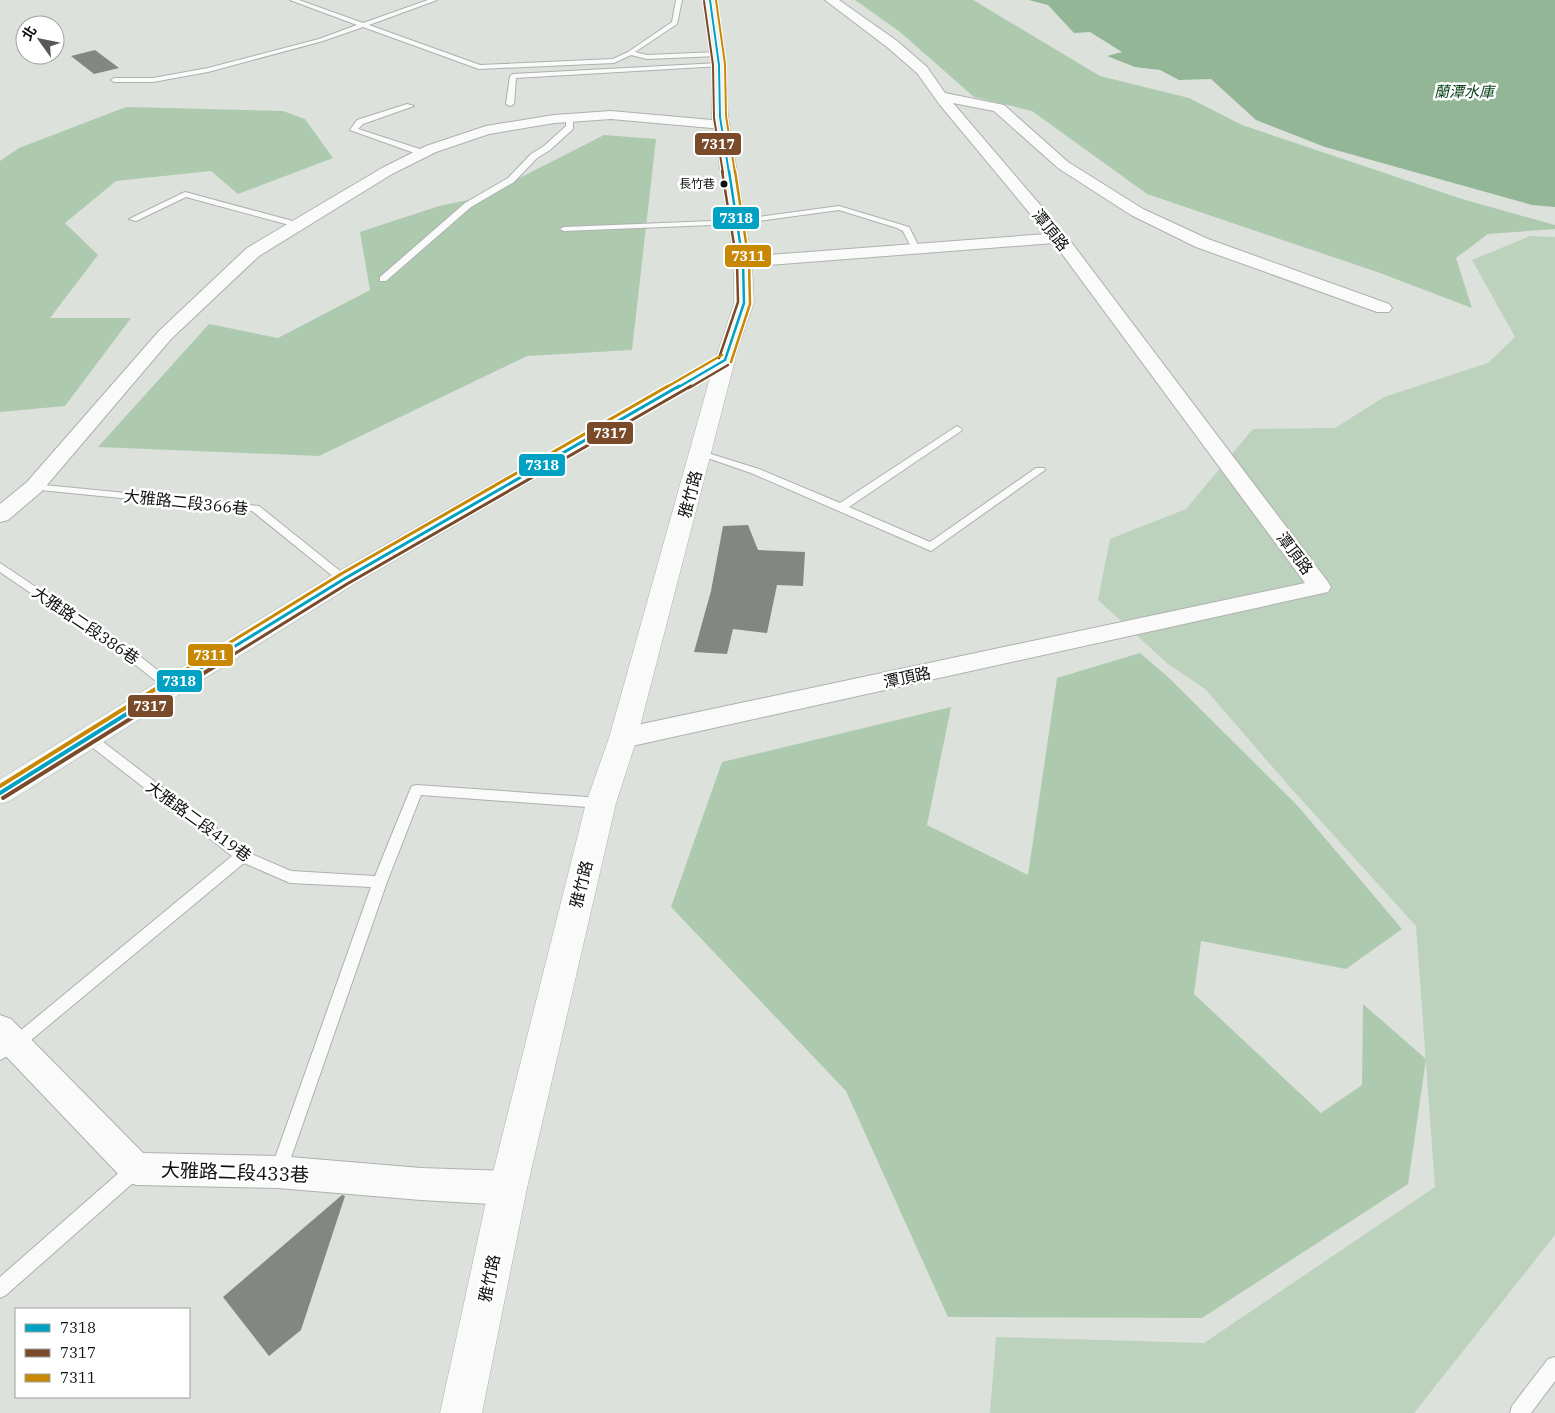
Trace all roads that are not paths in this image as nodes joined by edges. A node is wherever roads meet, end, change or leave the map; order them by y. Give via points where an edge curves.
1 (293, 0) edge
2 (434, 0) edge
3 (679, 0) edge
4 (710, 0) edge
5 (831, 0) edge
6 (361, 24) junction
7 (630, 53) junction
8 (718, 60) junction
9 (114, 80) dead end
10 (941, 96) junction
11 (510, 104) dead end
12 (410, 106) dead end
13 (569, 118) junction
14 (723, 125) junction
15 (423, 153) junction
16 (133, 219) dead end
17 (737, 222) junction
18 (297, 225) junction
19 (564, 229) dead end
20 (1059, 238) junction
21 (916, 249) junction
22 (743, 262) junction
23 (383, 279) dead end
24 (1383, 308) dead end
25 (725, 360) junction
26 (958, 429) dead end
27 (700, 454) junction
28 (1040, 470) dead end
29 (34, 487) junction
30 (841, 508) junction
31 (0, 515) edge
32 (0, 567) edge
33 (344, 579) junction
34 (170, 686) junction
35 (88, 738) junction
36 (624, 738) junction
37 (0, 793) edge
38 (601, 803) junction
39 (242, 856) junction
40 (380, 882) junction
41 (5, 1042) edge
42 (136, 1169) junction
43 (278, 1172) junction
44 (508, 1188) junction
45 (0, 1289) edge
46 (1555, 1366) edge
47 (461, 1413) edge
48 (1519, 1413) edge

1 - 6 lane
2 - 6 lane
3 - 7 lane via 675,23
4 - 8 main road
5 - 10 street, 潭頂路 via 922,70
6 - 7 lane via 479,67 614,61
6 - 9 lane via 321,40 208,70 153,80
7 - 8 lane via 648,57
8 - 11 lane via 512,76
8 - 14 main road
10 - 20 street, 潭頂路
10 - 24 street via 999,108 1063,165 1137,212 1202,243
12 - 15 lane via 360,122 354,130
13 - 14 street via 611,116
13 - 15 street via 486,130
13 - 23 lane via 570,127 511,180 468,205
14 - 17 main road
15 - 18 street
16 - 18 lane via 185,194
17 - 19 lane
17 - 21 lane via 839,208 906,229
17 - 22 main road
18 - 29 street via 253,252 165,335
20 - 21 street
20 - 36 street, 潭頂路 via 1320,587
21 - 22 street
22 - 25 main road via 744,303
25 - 27 street, 雅竹路
25 - 33 main road
26 - 30 lane
27 - 30 lane via 755,470
27 - 36 street, 雅竹路
28 - 30 lane via 931,547
29 - 31 street
29 - 33 lane, 大雅路二段366巷 via 255,508
32 - 34 lane, 大雅路二段386巷
33 - 34 main road
34 - 35 main road
35 - 37 main road
35 - 39 lane, 大雅路二段419巷
36 - 38 street, 雅竹路
38 - 40 lane via 417,790
38 - 44 street, 雅竹路
39 - 40 lane, 大雅路二段419巷 via 290,877
39 - 41 lane
40 - 43 lane
41 - 42 street
42 - 43 street, 大雅路二段433巷
42 - 45 lane
43 - 44 street, 大雅路二段433巷
44 - 47 street, 雅竹路
46 - 48 lane

